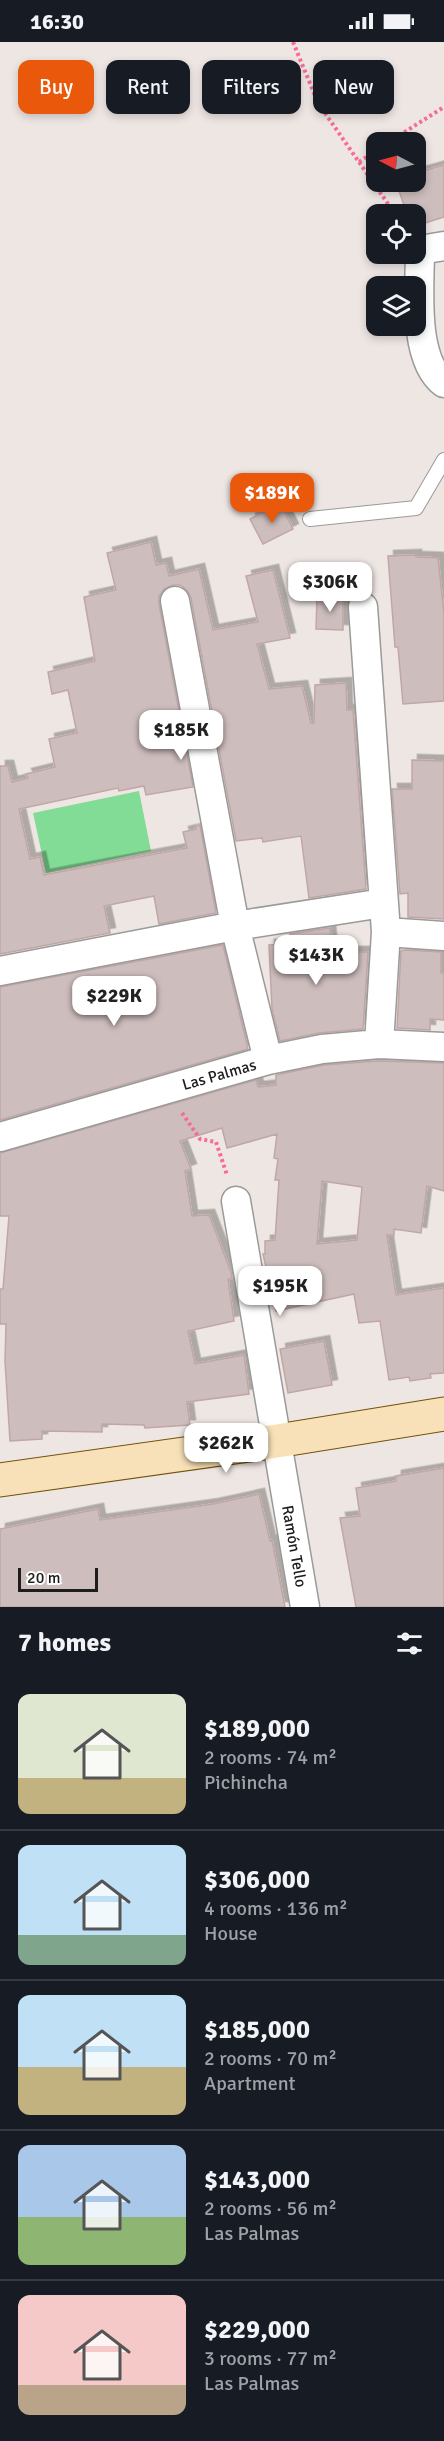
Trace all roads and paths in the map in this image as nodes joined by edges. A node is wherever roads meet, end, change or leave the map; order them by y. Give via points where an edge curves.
1 (293, 42) edge
2 (444, 107) edge
3 (405, 132) edge
4 (366, 157) edge
5 (359, 162) junction
6 (388, 204) edge
7 (444, 246) edge
8 (444, 383) edge
9 (444, 460) edge
10 (310, 519) dead end
11 (175, 601) dead end
12 (363, 607) dead end
13 (383, 903) junction
14 (235, 926) junction
15 (386, 932) junction
16 (444, 936) edge
17 (0, 971) edge
18 (379, 1044) junction
19 (444, 1047) edge
20 (267, 1060) junction
21 (165, 1090) junction
22 (0, 1137) edge
23 (236, 1201) joint
24 (444, 1414) edge
25 (277, 1442) junction
26 (0, 1480) edge
27 (305, 1607) edge

1 - 5 path via 318,103
2 - 3 path
4 - 5 path
5 - 6 path
7 - 8 street via 420,250 419,318 428,362
9 - 10 lane via 416,508
11 - 14 street
12 - 13 street
13 - 14 street
13 - 15 street
14 - 17 street
14 - 20 street
15 - 16 street
15 - 18 street
18 - 19 street, Las Palmas
18 - 20 street, Las Palmas via 322,1049
20 - 21 street, Las Palmas
21 - 22 street, Las Palmas
21 - 23 path via 200,1139 216,1142
23 - 25 street, Ramón Tello
24 - 25 main road
25 - 26 main road
25 - 27 street, Ramón Tello

